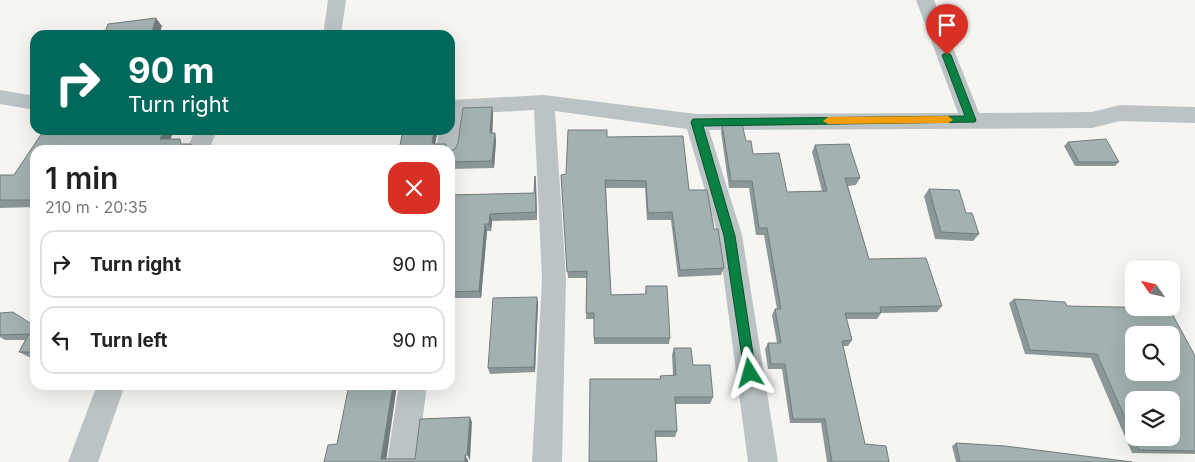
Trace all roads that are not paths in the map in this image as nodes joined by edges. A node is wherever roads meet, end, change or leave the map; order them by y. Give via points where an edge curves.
1 (337, 0) edge
2 (926, 0) edge
3 (333, 30) edge
4 (0, 97) edge
5 (30, 102) edge
6 (544, 102) junction
7 (455, 108) edge
8 (1195, 115) edge
9 (971, 120) junction
10 (696, 122) junction
11 (109, 390) edge
12 (412, 390) edge
13 (82, 462) edge
14 (402, 462) edge
15 (548, 462) edge
16 (763, 462) edge

1 - 3 street
2 - 9 street
4 - 5 street
6 - 7 street
6 - 10 street
6 - 15 street via 554,279
8 - 9 street via 1120,114 1092,120
9 - 10 street
10 - 16 street via 730,236
11 - 13 street
12 - 14 street

